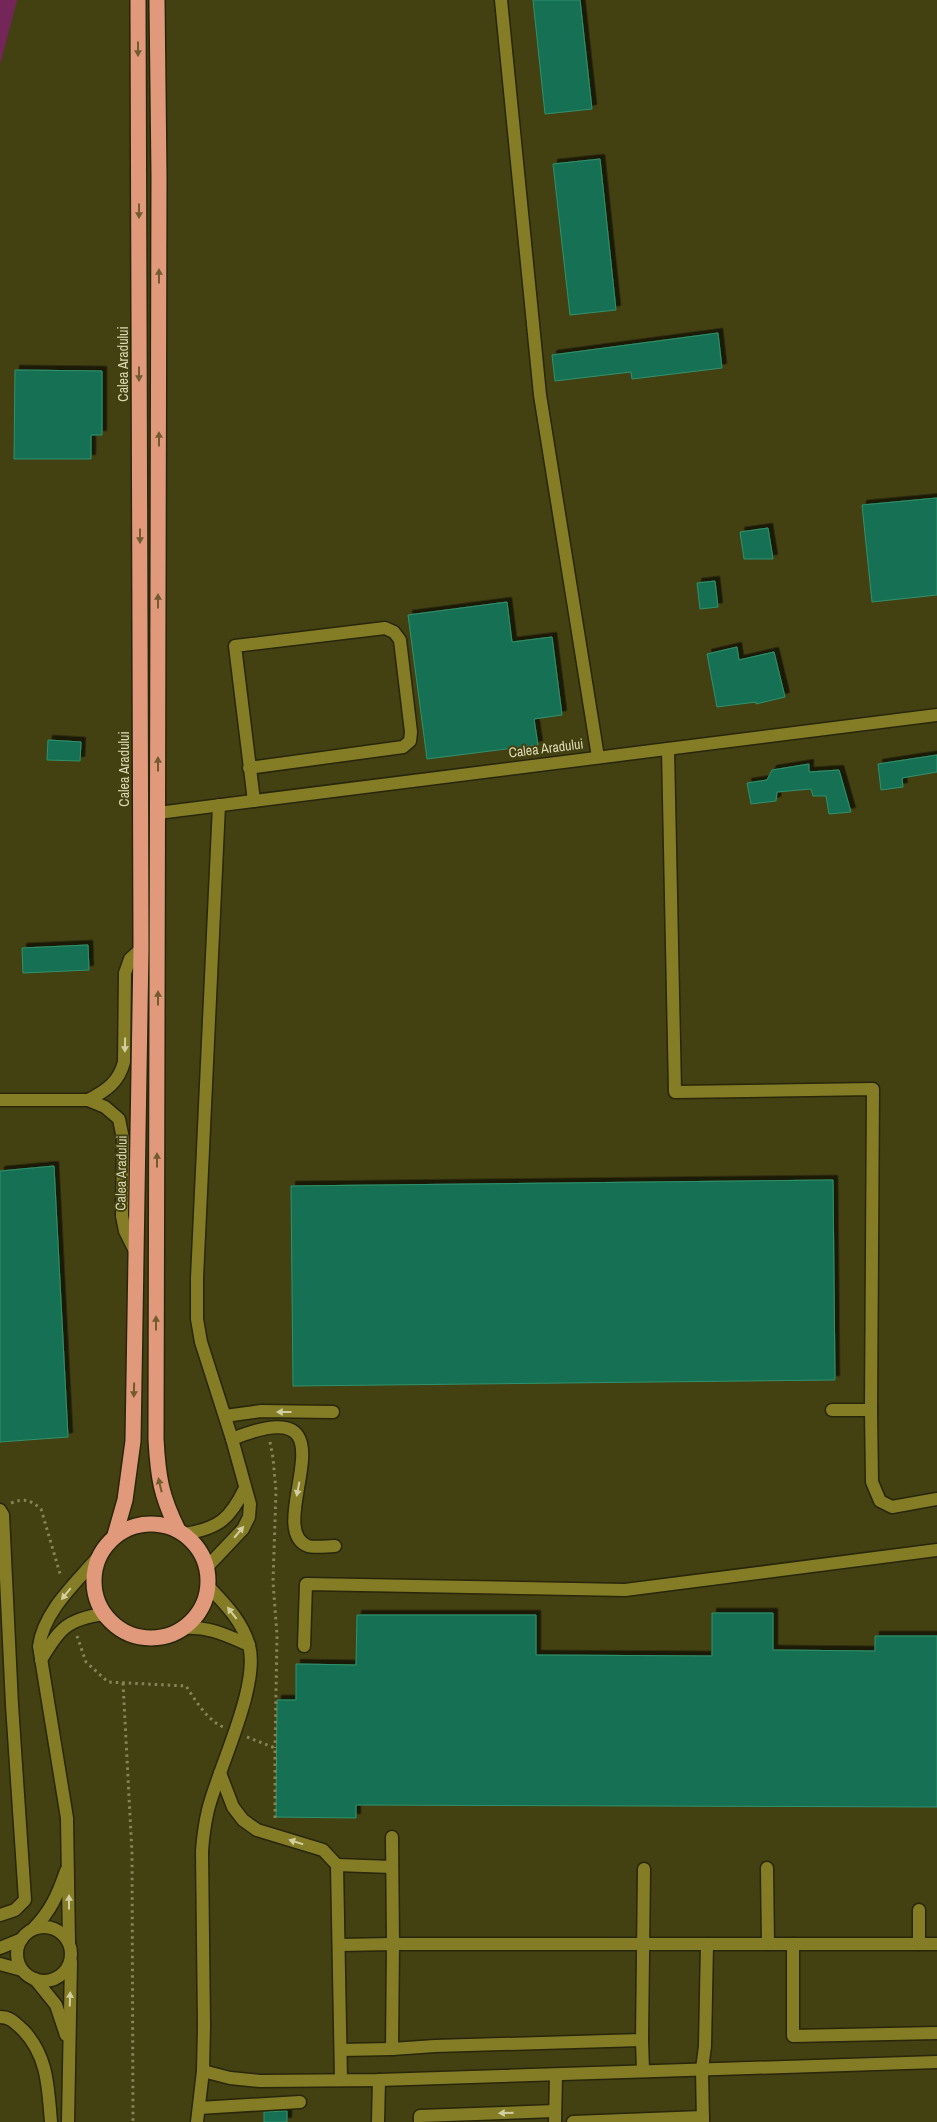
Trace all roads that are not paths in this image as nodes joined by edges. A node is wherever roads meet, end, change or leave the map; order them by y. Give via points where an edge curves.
1 (138, 0) edge
2 (157, 0) edge
3 (501, 0) edge
4 (937, 715) edge
5 (668, 749) junction
6 (598, 757) junction
7 (249, 768) junction
8 (254, 801) junction
9 (219, 805) junction
10 (158, 812) junction
11 (141, 949) junction
12 (0, 1100) edge
13 (88, 1100) junction
14 (136, 1253) junction
15 (832, 1410) dead end
16 (871, 1410) junction
17 (333, 1412) dead end
18 (225, 1416) junction
19 (232, 1439) junction
20 (245, 1488) junction
21 (937, 1499) edge
22 (3, 1508) edge
23 (182, 1532) junction
24 (115, 1535) junction
25 (335, 1546) dead end
26 (937, 1550) edge
27 (98, 1558) junction
28 (207, 1567) junction
29 (208, 1586) junction
30 (104, 1614) junction
31 (183, 1628) junction
32 (249, 1645) junction
33 (304, 1646) dead end
34 (41, 1660) junction
35 (220, 1773) junction
36 (392, 1836) dead end
37 (69, 1861) junction
38 (337, 1865) junction
39 (392, 1867) junction
40 (768, 1868) dead end
41 (644, 1869) dead end
42 (918, 1910) dead end
43 (0, 1915) edge
44 (33, 1929) junction
45 (22, 1938) junction
46 (392, 1944) junction
47 (644, 1944) junction
48 (706, 1944) junction
49 (768, 1944) junction
50 (793, 1944) junction
51 (919, 1944) junction
52 (937, 1944) edge
53 (340, 1945) junction
54 (0, 1948) edge
55 (70, 1949) junction
56 (0, 1964) edge
57 (22, 1970) junction
58 (35, 1979) junction
59 (0, 2017) edge
60 (937, 2033) edge
61 (642, 2040) junction
62 (69, 2044) junction
63 (392, 2049) junction
64 (341, 2050) junction
65 (937, 2062) edge
66 (702, 2069) junction
67 (203, 2071) junction
68 (643, 2071) junction
69 (556, 2075) junction
70 (341, 2080) junction
71 (379, 2080) junction
72 (300, 2102) dead end
73 (199, 2108) junction
74 (555, 2116) edge
75 (703, 2119) edge
76 (51, 2122) edge
77 (68, 2122) edge
78 (197, 2122) edge
79 (378, 2122) edge
80 (420, 2122) edge
81 (573, 2122) edge

1 -> 11 highway, Calea Aradului
10 -> 2 highway, Calea Aradului
3 - 6 street via 540,395
4 - 5 street, Calea Aradului
5 - 6 street, Calea Aradului
5 - 16 street via 675,1092 873,1089
6 - 8 street, Calea Aradului
7 - 7 street via 235,646 385,628 394,632 400,640 410,742 403,747
7 - 8 street
8 - 9 street, Calea Aradului
9 - 10 street, Calea Aradului
9 - 18 street via 197,1319 201,1342
23 -> 10 highway, Calea Aradului via 164,1503 156,1439
11 -> 13 street via 130,959 126,973 122,1073 104,1092
11 - 14 highway, Calea Aradului
12 - 13 street
13 - 14 street via 105,1107 119,1119 122,1129 122,1216
14 -> 24 highway, Calea Aradului via 133,1441 125,1500
15 - 16 street
16 - 21 street via 872,1482 880,1501 892,1507
17 -> 18 street via 261,1411
18 - 19 street
19 - 20 street
19 -> 25 street via 265,1427 292,1431 302,1441 303,1462 293,1526 298,1537 308,1546
20 - 23 street via 237,1504 220,1524 205,1531
28 -> 20 street via 246,1523 250,1504
22 - 43 street via 25,1900 15,1910
23 - 24 highway, Calea Aradului via 162,1524 146,1523
23 - 28 highway, Calea Aradului via 195,1543
24 - 27 highway, Calea Aradului
26 - 33 street via 625,1590 306,1584
27 - 30 highway, Calea Aradului via 93,1584
27 -> 34 street via 65,1594 41,1631
28 - 29 highway, Calea Aradului
29 - 31 highway, Calea Aradului via 200,1610
32 -> 29 street via 242,1626
30 - 31 highway, Calea Aradului via 115,1626 144,1638 160,1638
30 - 34 street via 71,1622 56,1634
31 - 32 street via 221,1631
32 - 35 street via 252,1661 250,1683
34 - 37 street via 67,1818
38 -> 35 street via 323,1850 257,1830 243,1820 233,1807
35 - 67 street via 208,1810 202,1851
36 - 39 street
37 - 44 street via 57,1898 48,1914
55 -> 37 street
38 - 39 street
38 - 53 street
39 - 46 street
40 - 49 street
41 - 47 street
42 - 51 street
44 - 45 street
44 - 55 street via 54,1929 63,1935
45 - 54 street
45 - 57 street via 17,1954
46 - 47 street
46 - 53 street
46 - 63 street
47 - 48 street
47 - 61 street
48 - 49 street
48 - 66 street via 706,2046
49 - 50 street
50 - 51 street
50 - 60 street via 793,2036
51 - 52 street
53 - 64 street
55 - 58 street via 69,1964 64,1973 50,1980
62 -> 55 street
56 - 57 street
57 - 58 street
58 - 62 street via 56,2005
59 - 76 street via 12,2019 35,2042 46,2068
61 - 63 street
61 - 68 street
62 - 77 street
63 - 64 street
64 - 70 street
65 - 66 street
66 - 68 street
66 - 75 street
67 - 70 street via 260,2081
67 - 73 street
68 - 69 street
69 - 71 street
69 - 74 street
70 - 71 street
71 - 79 street
72 - 73 street
73 - 78 street
74 -> 80 street via 420,2116
75 - 81 street

